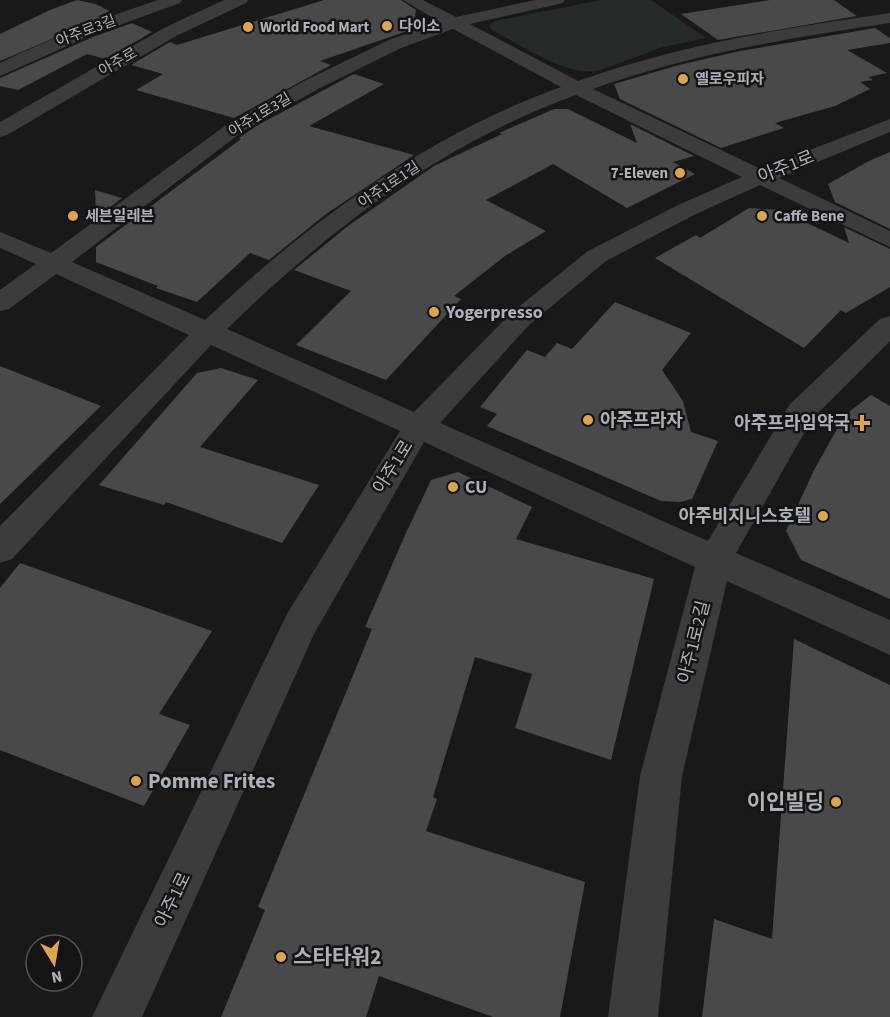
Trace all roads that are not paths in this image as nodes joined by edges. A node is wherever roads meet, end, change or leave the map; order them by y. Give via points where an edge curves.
1 (174, 0) edge
2 (240, 0) edge
3 (411, 0) edge
4 (557, 0) edge
5 (228, 3) edge
6 (890, 18) edge
7 (453, 23) junction
8 (0, 70) edge
9 (576, 88) junction
10 (890, 125) edge
11 (0, 131) edge
12 (758, 178) junction
13 (0, 239) edge
14 (890, 240) edge
15 (54, 263) junction
16 (0, 303) edge
17 (890, 325) edge
18 (209, 332) junction
19 (418, 427) junction
20 (0, 549) edge
21 (714, 561) junction
22 (890, 638) edge
23 (117, 1017) edge
24 (633, 1017) edge

1 - 8 street, 아주로3길 via 92,27
2 - 5 street, 아주로
3 - 7 street
4 - 7 street, 아주1로3길
5 - 11 street, 아주로 via 170,32
6 - 9 street, 아주1로1길 via 687,53
7 - 9 street
7 - 15 street, 아주1로3길 via 396,44 236,127
9 - 12 street
9 - 18 street, 아주1로1길 via 501,118 372,195 291,257
10 - 12 street, 아주1로
12 - 14 street
12 - 19 street, 아주1로 via 597,256 520,319
13 - 15 street
15 - 16 street, 아주1로3길
15 - 18 street
17 - 21 street, 아주1로2길 via 801,412
18 - 19 street
18 - 20 street, 아주1로1길
19 - 21 street
19 - 23 street, 아주1로 via 300,625
21 - 22 street
21 - 24 street, 아주1로2길 via 661,776

